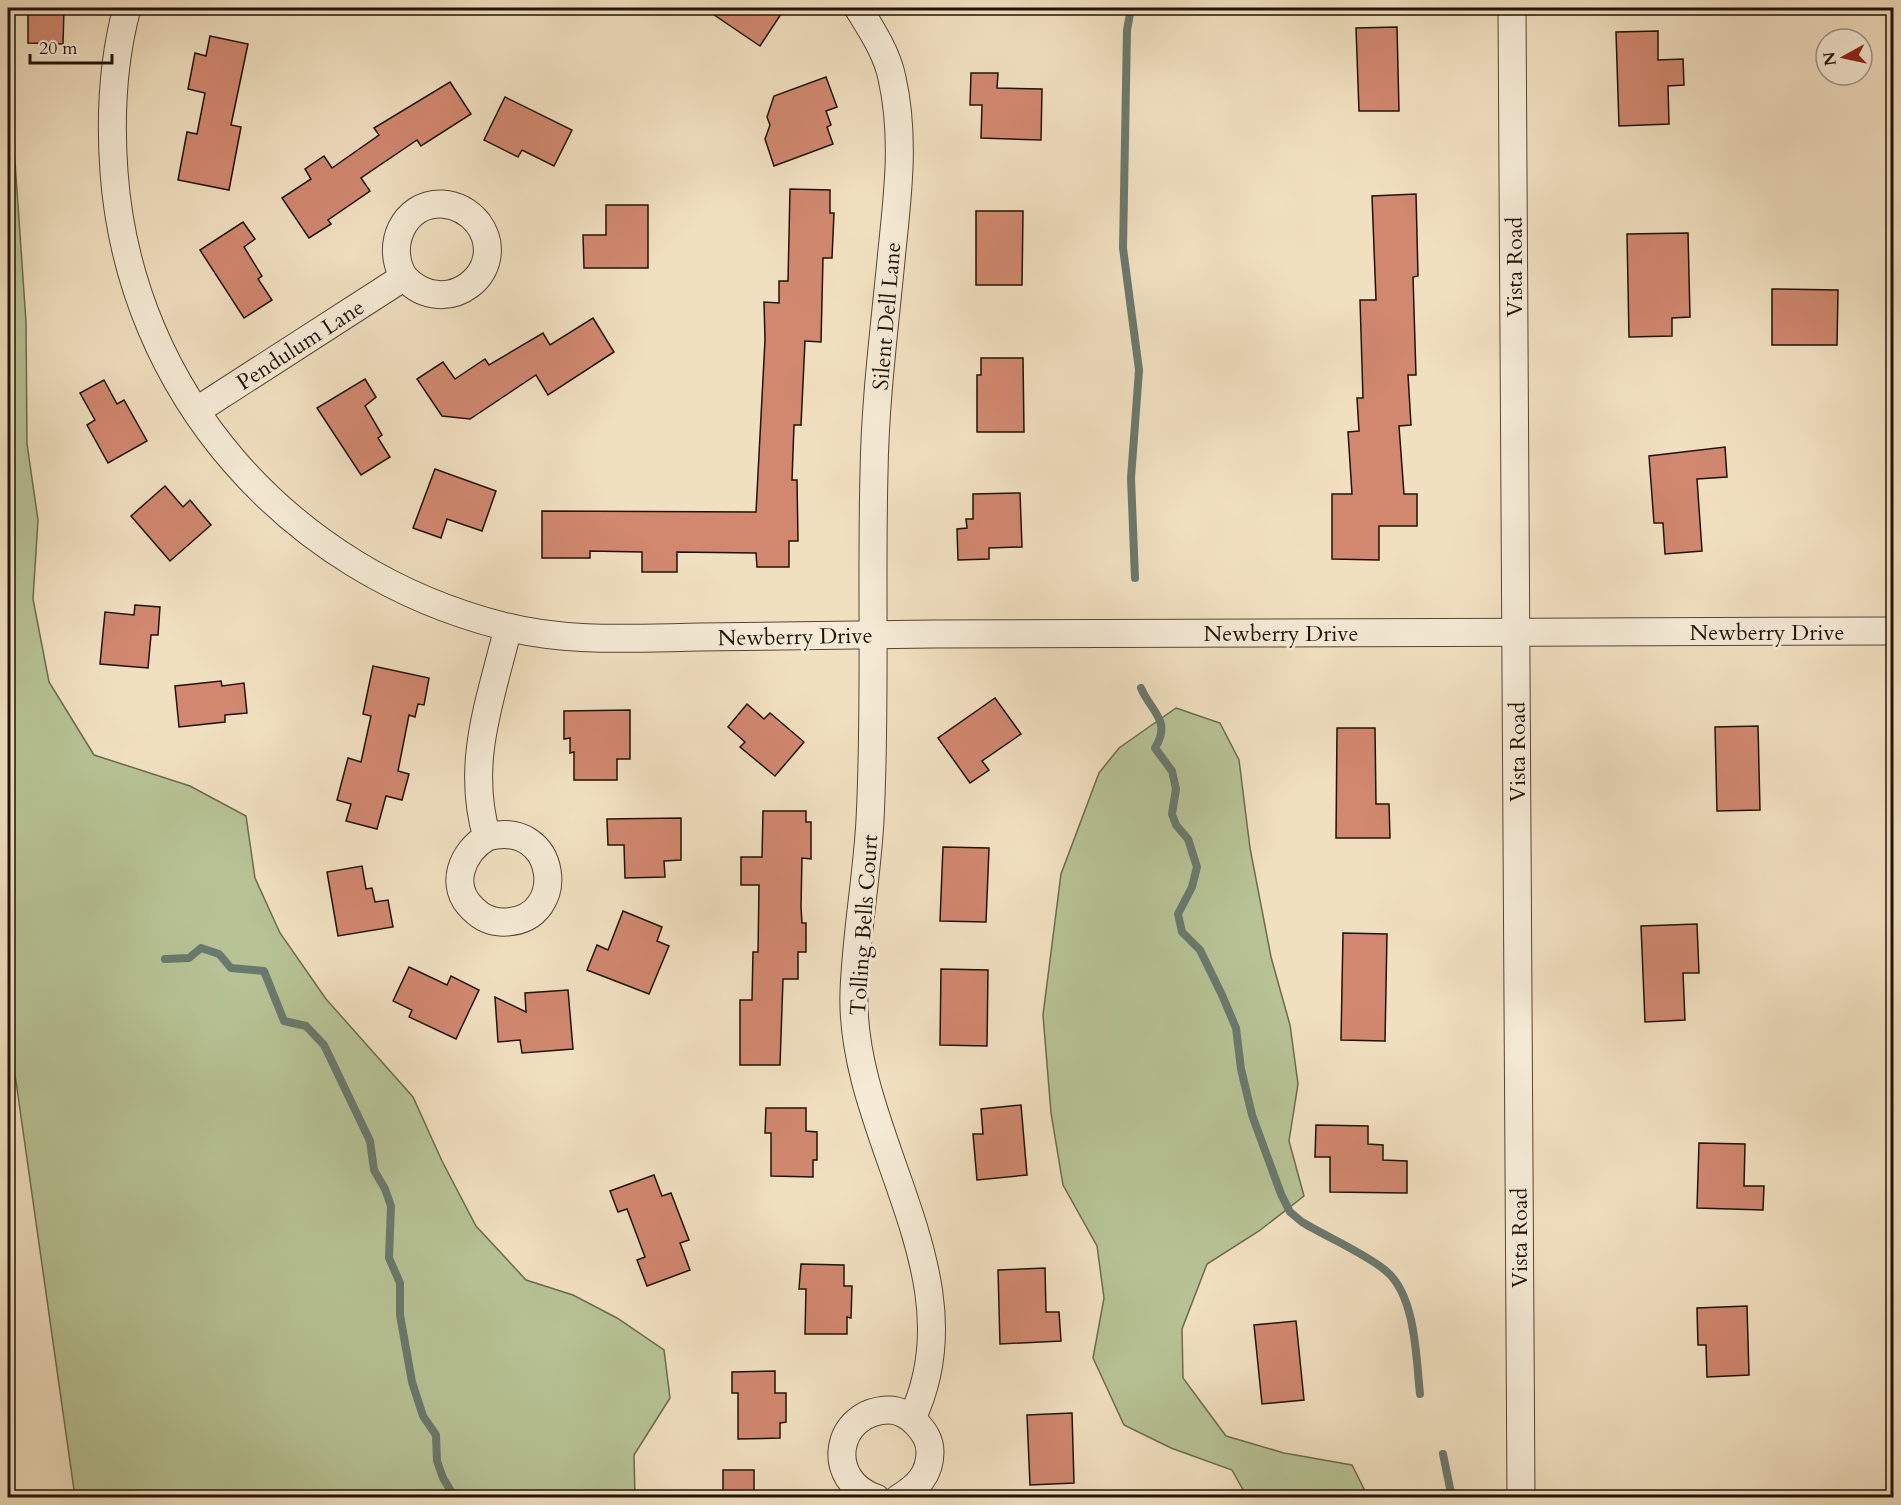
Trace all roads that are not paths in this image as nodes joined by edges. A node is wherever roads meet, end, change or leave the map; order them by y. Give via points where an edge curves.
1 (127, 8) edge
2 (858, 8) edge
3 (1512, 8) edge
4 (404, 277) dead end
5 (196, 411) junction
6 (508, 628) junction
7 (1893, 631) edge
8 (1516, 633) junction
9 (875, 635) junction
10 (487, 837) dead end
11 (912, 1418) junction
12 (876, 1497) edge
13 (899, 1497) edge
14 (1521, 1497) edge

1 - 5 street, Newberry Drive via 113,89 116,200 128,260 145,314
2 - 9 street, Silent Dell Lane via 892,75 901,159 875,452
3 - 8 street, Vista Road
4 - 5 street, Pendulum Lane
5 - 6 street, Newberry Drive via 219,446 251,481 293,521 343,558 406,592
6 - 9 street, Newberry Drive via 616,639
6 - 10 street via 477,757 479,810
7 - 8 street, Newberry Drive
8 - 9 street, Newberry Drive
8 - 14 street, Vista Road
9 - 11 street, Tolling Bells Court via 870,823 854,995 865,1086 917,1238 927,1279 932,1355 925,1388
11 - 12 street via 894,1410 875,1411 859,1419 848,1431 842,1462 850,1481
11 - 13 street via 926,1435 931,1450 927,1471 916,1488

